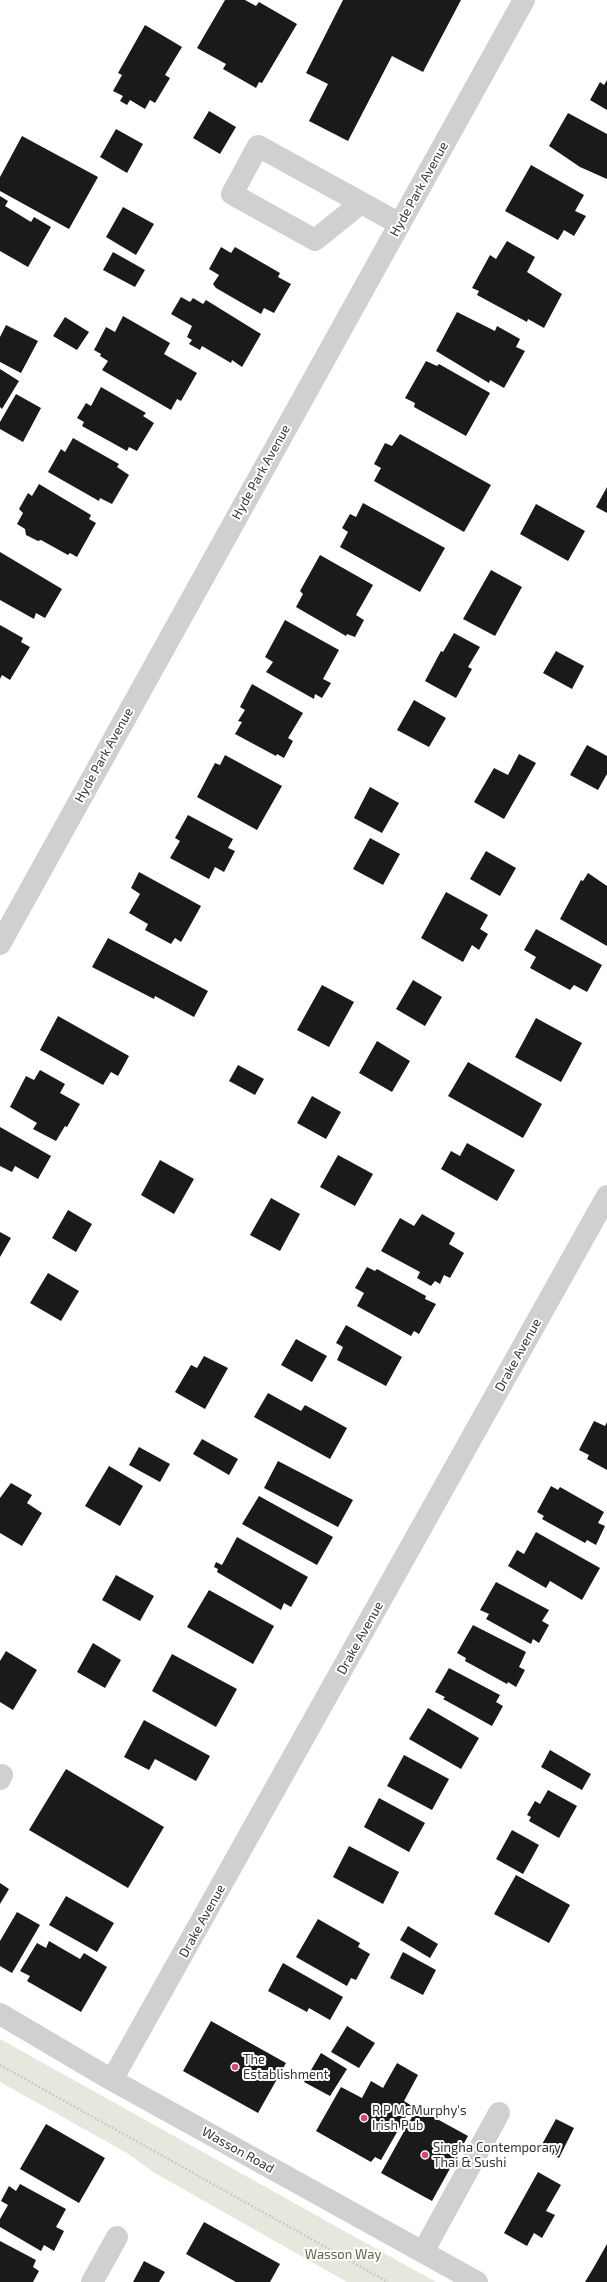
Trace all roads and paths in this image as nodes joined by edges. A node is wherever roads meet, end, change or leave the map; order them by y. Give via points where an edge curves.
1 (524, 0) edge
2 (361, 203) junction
3 (400, 224) junction
4 (0, 944) edge
5 (607, 1196) edge
6 (0, 2014) edge
7 (0, 2064) edge
8 (112, 2080) junction
9 (499, 2113) dead end
10 (117, 2237) dead end
11 (423, 2252) junction
12 (92, 2282) edge
13 (388, 2282) edge
14 (477, 2282) edge

1 - 3 street, Hyde Park Avenue
2 - 2 street via 258,146 232,194 315,240
2 - 3 street
3 - 4 street, Hyde Park Avenue
5 - 8 street, Drake Avenue
6 - 8 street, Wasson Road
7 - 13 path
8 - 11 street, Wasson Road
9 - 11 street
10 - 12 street
11 - 14 street, Wasson Road

